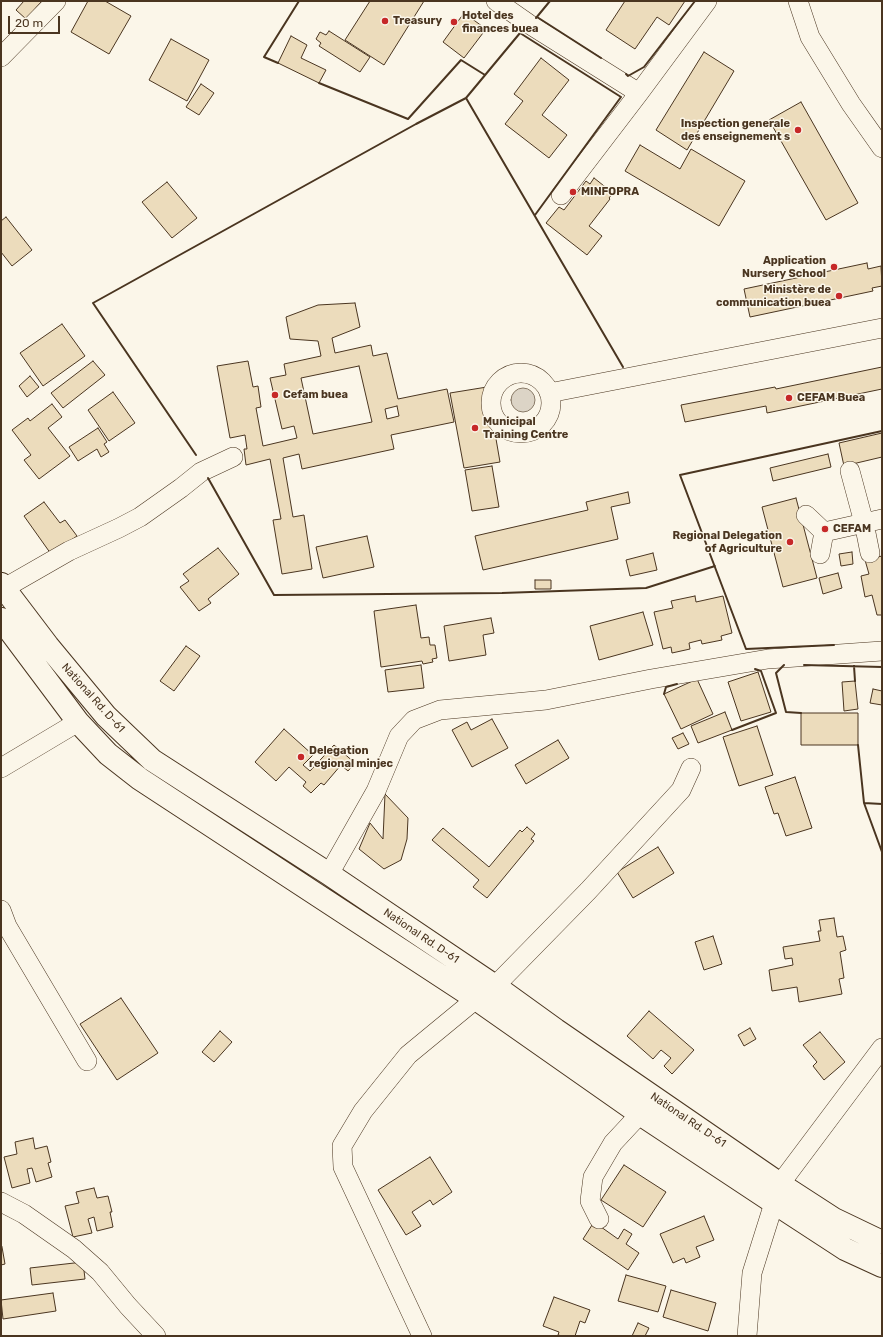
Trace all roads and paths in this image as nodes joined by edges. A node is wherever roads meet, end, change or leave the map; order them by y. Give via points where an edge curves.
1 (56, 1) edge
2 (496, 1) edge
3 (706, 1) edge
4 (798, 1) edge
5 (1, 57) edge
6 (639, 93) junction
7 (882, 148) edge
8 (561, 196) dead end
9 (882, 328) edge
10 (549, 393) dead end
11 (233, 457) dead end
12 (850, 471) dead end
13 (806, 515) dead end
14 (882, 519) edge
15 (864, 523) junction
16 (824, 532) junction
17 (870, 552) dead end
18 (820, 554) dead end
19 (2, 588) edge
20 (1, 619) edge
21 (882, 651) edge
22 (78, 722) junction
23 (1, 768) edge
24 (692, 768) dead end
25 (329, 874) junction
26 (3, 920) edge
27 (494, 986) junction
28 (476, 999) junction
29 (882, 1048) edge
30 (87, 1061) dead end
31 (640, 1114) junction
32 (777, 1193) junction
33 (1, 1202) edge
34 (599, 1219) dead end
35 (882, 1242) edge
36 (882, 1266) edge
37 (156, 1336) edge
38 (422, 1336) edge
39 (747, 1336) edge

1 - 5 street
2 - 6 street
3 - 6 street
4 - 7 street via 810,37 851,104
6 - 8 street
9 - 10 street
11 - 19 street via 201,472 140,517 69,551
12 - 15 street
13 - 16 street
14 - 15 street
15 - 16 street
15 - 17 street
16 - 18 street
19 - 25 highway, National Rd. D-61 via 106,716 152,760
20 - 22 highway, National Rd. D-61
21 - 25 street via 768,659 546,700 440,710 414,720 399,736 376,791
22 - 23 street
22 - 28 highway, National Rd. D-61 via 108,754 140,779
24 - 27 street via 681,790 659,815
25 - 27 highway, National Rd. D-61
26 - 30 street
27 - 28 street
27 - 32 highway, National Rd. D-61
28 - 31 highway, National Rd. D-61
28 - 38 street via 408,1055 363,1111 342,1146 343,1167
29 - 32 street
31 - 32 highway, National Rd. D-61
31 - 34 street via 614,1143 593,1176 590,1201
32 - 35 highway, National Rd. D-61
32 - 36 highway, National Rd. D-61 via 846,1249
32 - 39 street via 752,1273
33 - 37 street via 24,1214 74,1249 100,1272

